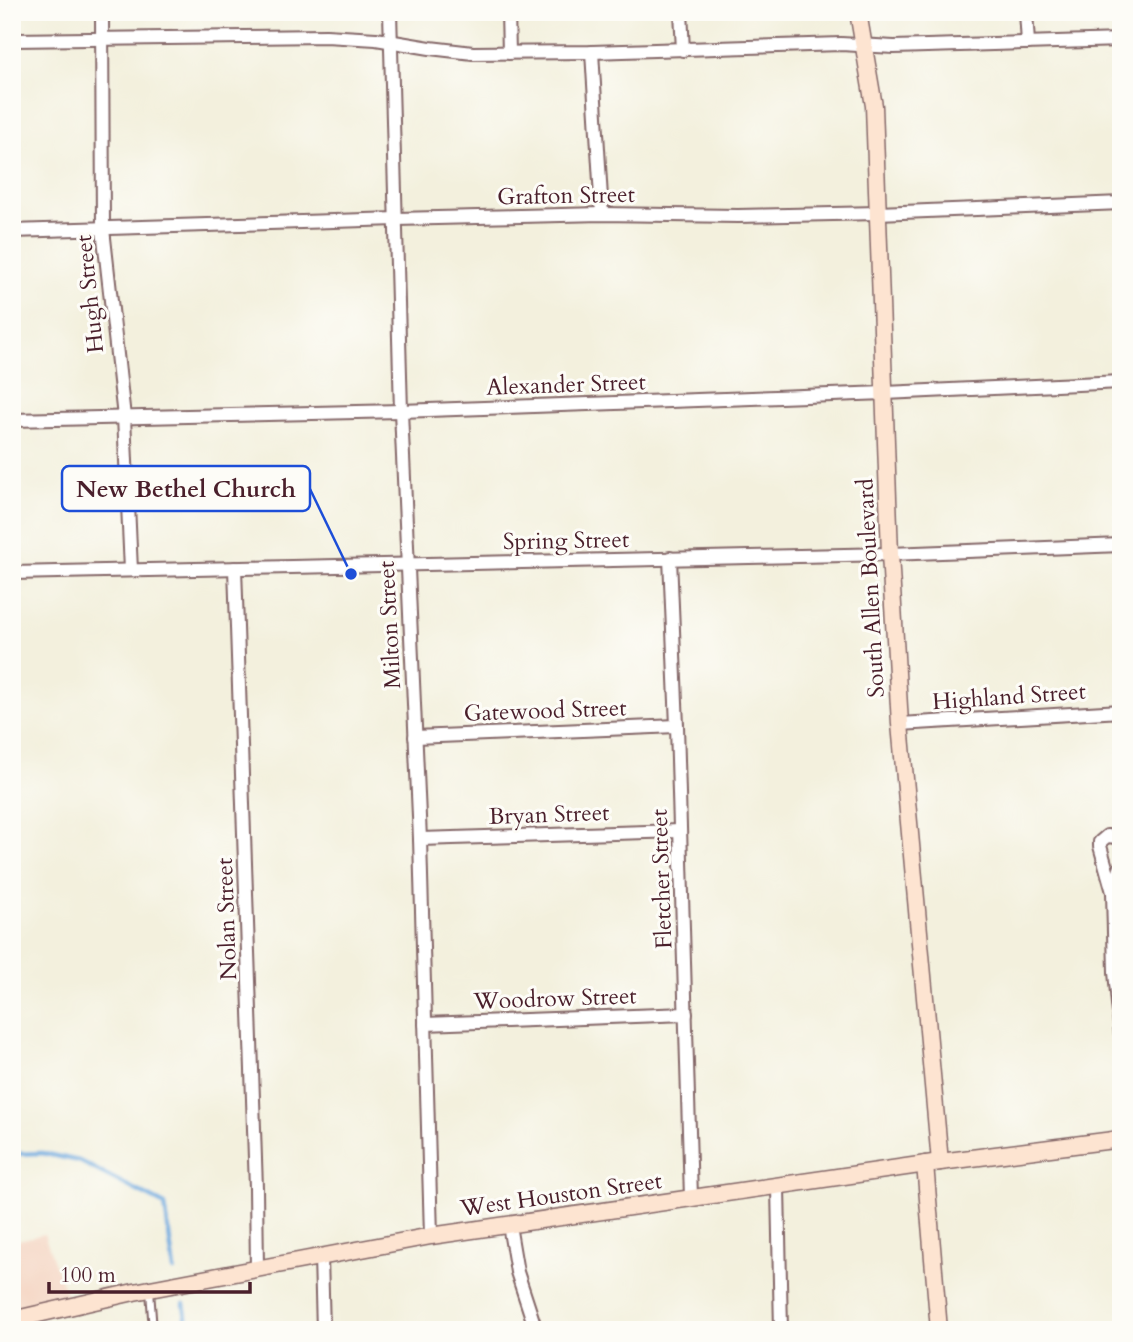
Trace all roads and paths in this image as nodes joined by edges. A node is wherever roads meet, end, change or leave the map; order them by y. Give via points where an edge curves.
1 (102, 12) edge
2 (390, 12) edge
3 (508, 12) edge
4 (681, 12) edge
5 (858, 12) edge
6 (1026, 12) edge
7 (103, 39) junction
8 (12, 40) edge
9 (1121, 40) edge
10 (391, 41) junction
11 (1028, 43) junction
12 (864, 46) junction
13 (683, 50) junction
14 (509, 52) junction
15 (592, 52) junction
16 (1121, 203) edge
17 (878, 213) junction
18 (602, 214) junction
19 (397, 219) junction
20 (103, 229) junction
21 (12, 232) edge
22 (1121, 382) edge
23 (886, 393) junction
24 (401, 411) junction
25 (124, 417) junction
26 (12, 420) edge
27 (1121, 545) edge
28 (890, 554) junction
29 (670, 558) junction
30 (408, 565) junction
31 (235, 568) junction
32 (131, 570) junction
33 (12, 573) edge
34 (1121, 711) edge
35 (900, 724) junction
36 (677, 726) junction
37 (415, 737) junction
38 (680, 831) junction
39 (420, 839) junction
40 (1121, 841) edge
41 (1121, 866) edge
42 (1113, 891) junction
43 (686, 1014) junction
44 (425, 1024) junction
45 (1121, 1036) edge
46 (1121, 1139) edge
47 (932, 1163) junction
48 (778, 1187) junction
49 (691, 1198) junction
50 (509, 1225) junction
51 (431, 1236) junction
52 (321, 1256) junction
53 (257, 1269) junction
54 (150, 1289) junction
55 (12, 1320) edge
56 (153, 1330) edge
57 (323, 1330) edge
58 (536, 1330) edge
59 (781, 1330) edge
60 (939, 1330) edge

1 - 7 street, Hugh Street
2 - 10 street, Milton Street
3 - 14 street
4 - 13 street
5 - 12 street, South Allen Boulevard
6 - 11 street
7 - 8 street
7 - 10 street via 326,36
7 - 20 street, Hugh Street
9 - 11 street
10 - 14 street via 456,52
10 - 19 street, Milton Street
11 - 12 street
12 - 13 street
12 - 17 street, South Allen Boulevard via 874,106
13 - 15 street
14 - 15 street
15 - 18 street
16 - 17 street, Grafton Street
17 - 18 street, Grafton Street
17 - 23 street, South Allen Boulevard
18 - 19 street, Grafton Street
19 - 20 street, Grafton Street
19 - 24 street, Milton Street
20 - 21 street, Grafton Street
20 - 25 street, Hugh Street
22 - 23 street, Alexander Street
23 - 24 street, Alexander Street
23 - 28 street, South Allen Boulevard
24 - 25 street, Alexander Street
24 - 30 street, Milton Street
25 - 26 street, Alexander Street
25 - 32 street, Hugh Street
27 - 28 street, Spring Street
28 - 29 street, Spring Street
28 - 35 street, South Allen Boulevard
29 - 30 street, Spring Street
29 - 36 street, Fletcher Street
30 - 31 street, Spring Street
30 - 37 street, Milton Street
31 - 32 street, Spring Street
31 - 53 street, Nolan Street
32 - 33 street, Spring Street
34 - 35 street, Highland Street
35 - 47 street, South Allen Boulevard
36 - 37 street, Gatewood Street
36 - 38 street, Fletcher Street
37 - 39 street, Milton Street
38 - 39 street, Bryan Street
38 - 43 street, Fletcher Street
39 - 44 street, Milton Street
40 - 42 street via 1107,836 1100,842
41 - 42 street
42 - 45 street
43 - 44 street, Woodrow Street
43 - 49 street, Fletcher Street
44 - 51 street, Milton Street
46 - 47 street, West Houston Street
47 - 48 street, West Houston Street
47 - 60 street, South Allen Boulevard
48 - 49 street, West Houston Street
48 - 59 street
49 - 50 street, West Houston Street
50 - 51 street, West Houston Street
50 - 58 street via 519,1279
51 - 52 street, West Houston Street
52 - 53 street, West Houston Street
52 - 57 street
53 - 54 street, West Houston Street
54 - 55 street, West Houston Street
54 - 56 lane

